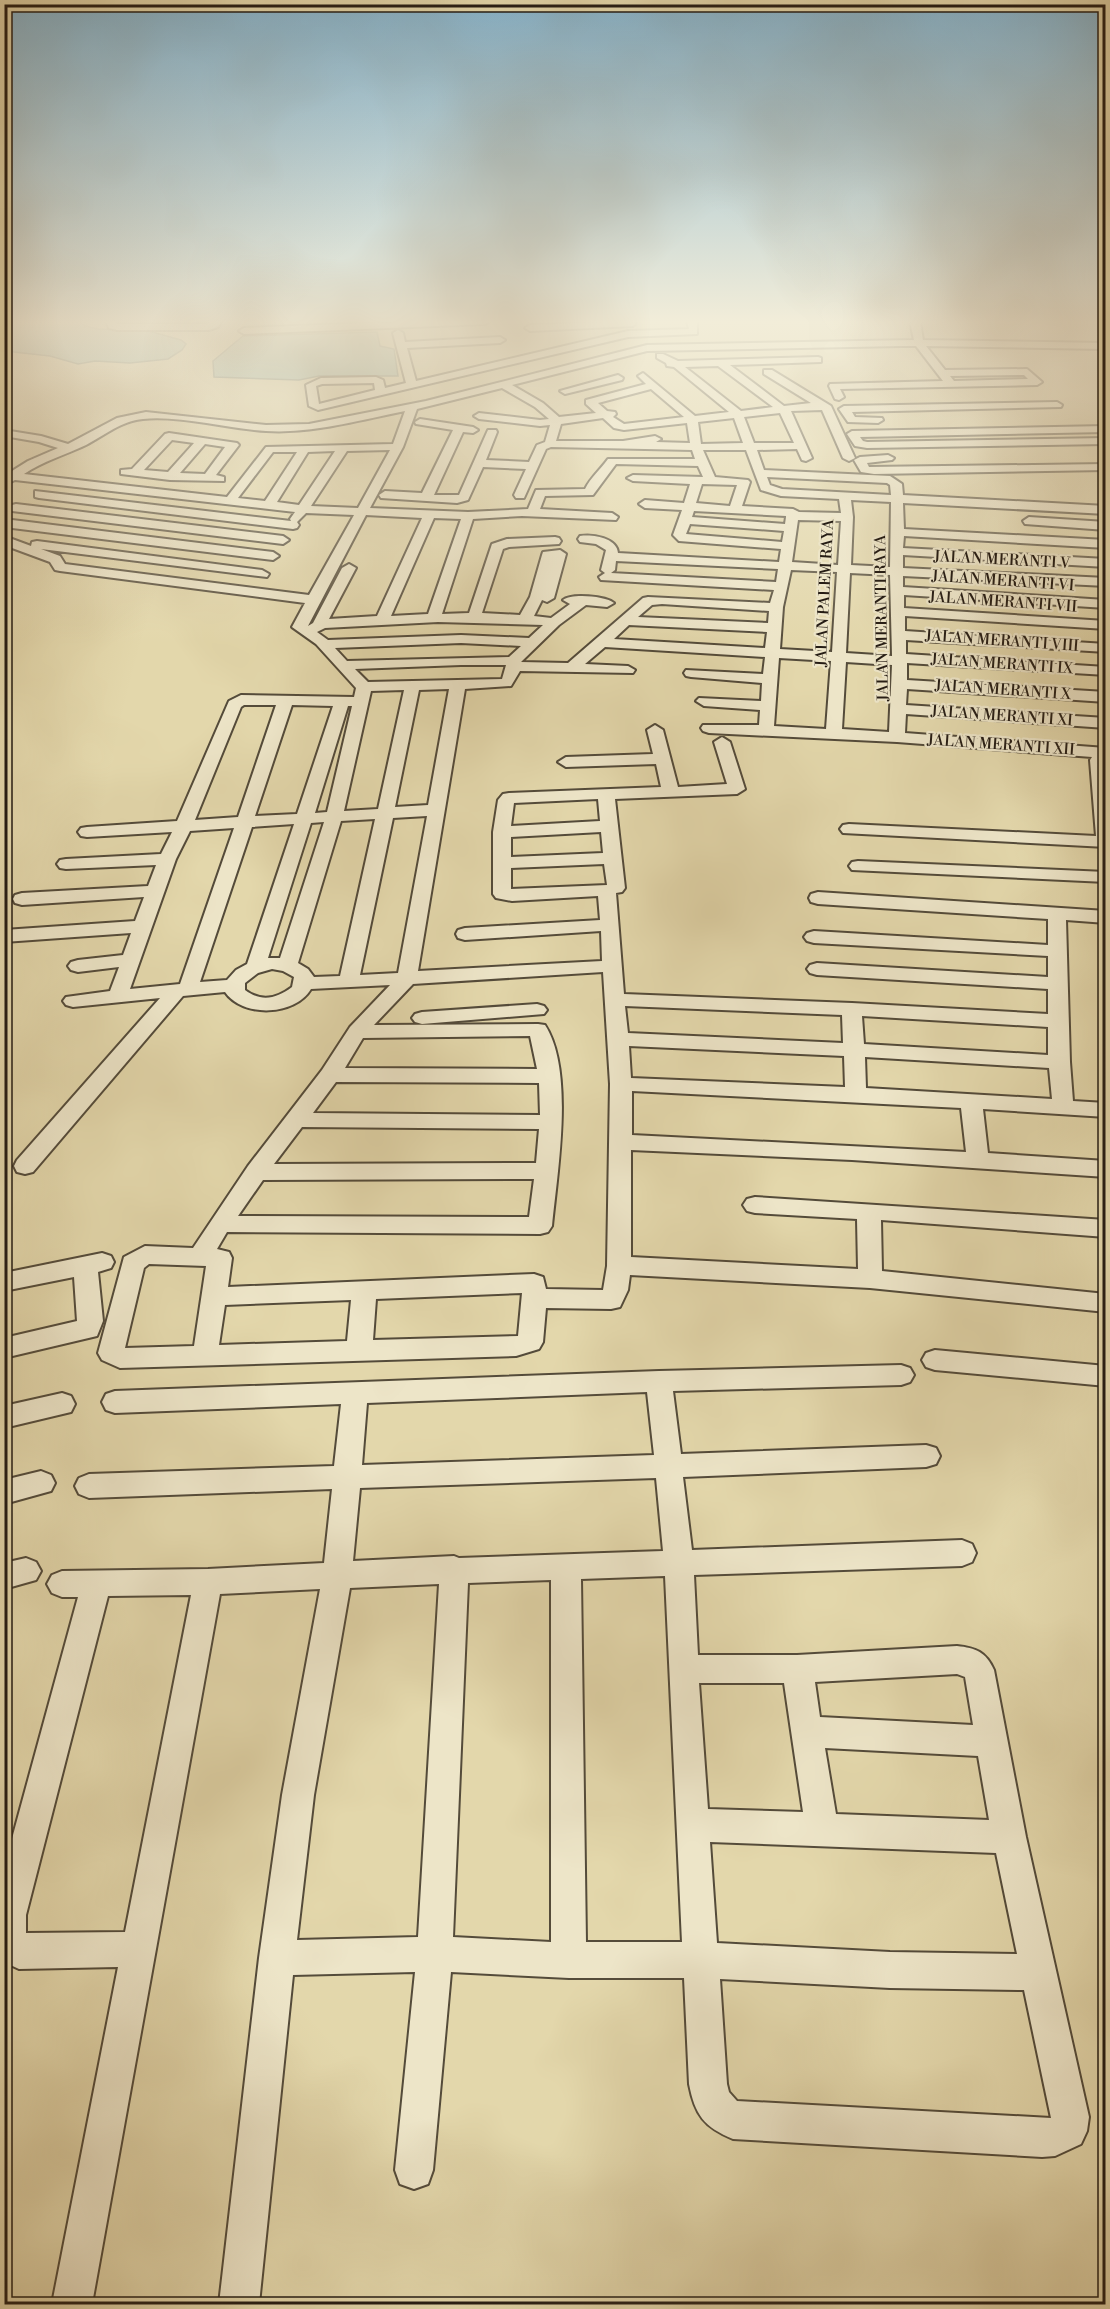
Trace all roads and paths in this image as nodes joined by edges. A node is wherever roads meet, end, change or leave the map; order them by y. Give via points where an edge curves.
1 (459, 428) edge
2 (105, 429) edge
3 (255, 429) edge
4 (263, 429) edge
5 (332, 429) edge
6 (406, 429) edge
7 (408, 429) edge
8 (451, 429) edge
9 (465, 429) edge
10 (554, 429) edge
11 (692, 429) edge
12 (744, 429) edge
13 (794, 429) edge
14 (836, 429) edge
15 (1106, 429) edge
16 (949, 430) joint
17 (987, 430) junction
18 (4, 433) edge
19 (405, 433) junction
20 (313, 434) junction
21 (692, 434) junction
22 (335, 435) dead end
23 (244, 437) dead end
24 (203, 440) junction
25 (1106, 441) edge
26 (997, 442) junction
27 (550, 444) junction
28 (623, 444) junction
29 (751, 446) junction
30 (801, 446) junction
31 (696, 447) junction
32 (69, 448) junction
33 (305, 448) junction
34 (343, 448) junction
35 (895, 458) dead end
36 (480, 463) junction
37 (701, 463) junction
38 (533, 466) junction
39 (1106, 468) edge
40 (1018, 469) junction
41 (120, 472) dead end
42 (11, 474) edge
43 (134, 474) junction
44 (814, 476) junction
45 (170, 477) junction
46 (762, 477) junction
47 (633, 478) dead end
48 (207, 479) junction
49 (652, 479) junction
50 (859, 479) junction
51 (59, 480) junction
52 (704, 480) junction
53 (244, 481) junction
54 (744, 482) junction
55 (39, 494) junction
56 (385, 495) junction
57 (520, 495) dead end
58 (845, 496) junction
59 (425, 497) junction
60 (897, 499) junction
61 (230, 501) junction
62 (997, 504) junction
63 (269, 505) junction
64 (690, 506) junction
65 (16, 508) junction
66 (735, 508) junction
67 (303, 509) junction
68 (1106, 510) edge
69 (362, 512) junction
70 (533, 513) junction
71 (429, 515) junction
72 (4, 516) edge
73 (468, 516) junction
74 (612, 516) dead end
75 (847, 517) junction
76 (374, 518) junction
77 (685, 520) junction
78 (791, 522) junction
79 (4, 523) edge
80 (293, 525) junction
81 (1106, 526) edge
82 (1006, 527) junction
83 (177, 528) junction
84 (897, 532) junction
85 (584, 539) dead end
86 (134, 540) junction
87 (283, 540) junction
88 (8, 541) edge
89 (555, 541) dead end
90 (160, 543) junction
91 (1106, 544) edge
92 (788, 546) junction
93 (896, 551) junction
94 (356, 553) dead end
95 (114, 555) junction
96 (273, 556) junction
97 (1007, 556) junction
98 (611, 557) junction
99 (1106, 563) edge
100 (785, 564) junction
101 (842, 567) junction
102 (896, 571) junction
103 (262, 573) junction
104 (1009, 577) junction
105 (1106, 582) edge
106 (782, 586) junction
107 (898, 591) junction
108 (251, 592) junction
109 (1012, 598) junction
110 (315, 600) junction
111 (583, 601) junction
112 (607, 603) dead end
113 (1106, 604) edge
114 (776, 607) junction
115 (899, 612) junction
116 (434, 618) junction
117 (474, 618) junction
118 (525, 619) junction
119 (382, 620) junction
120 (627, 621) junction
121 (554, 622) junction
122 (1106, 625) edge
123 (315, 627) junction
124 (774, 628) junction
125 (898, 635) junction
126 (532, 642) junction
127 (600, 642) junction
128 (324, 644) junction
129 (628, 644) junction
130 (1106, 648) edge
131 (774, 653) junction
132 (837, 657) junction
133 (899, 659) junction
134 (513, 663) junction
135 (346, 665) junction
136 (573, 667) junction
137 (1106, 671) edge
138 (691, 673) dead end
139 (771, 679) junction
140 (458, 683) junction
141 (900, 684) junction
142 (413, 685) junction
143 (363, 694) junction
144 (1106, 697) edge
145 (704, 701) dead end
146 (285, 702) junction
147 (342, 702) junction
148 (766, 706) junction
149 (899, 709) junction
150 (1106, 723) edge
151 (709, 728) dead end
152 (655, 730) dead end
153 (765, 730) junction
154 (834, 733) junction
155 (897, 737) junction
156 (722, 742) dead end
157 (1102, 756) edge
158 (662, 759) junction
159 (566, 762) dead end
160 (671, 792) junction
161 (606, 794) junction
162 (436, 810) junction
163 (384, 814) junction
164 (331, 817) junction
165 (305, 818) junction
166 (244, 823) junction
167 (184, 826) junction
168 (609, 826) junction
169 (849, 829) dead end
170 (87, 832) dead end
171 (502, 832) junction
172 (1105, 842) edge
173 (614, 858) junction
174 (167, 859) junction
175 (501, 863) junction
176 (66, 864) dead end
177 (858, 866) dead end
178 (1106, 877) edge
179 (607, 890) junction
180 (155, 891) junction
181 (818, 898) dead end
182 (22, 899) dead end
183 (1057, 914) junction
184 (1106, 917) edge
185 (609, 925) junction
186 (143, 926) junction
187 (465, 934) dead end
188 (4, 936) edge
189 (814, 937) dead end
190 (1058, 951) junction
191 (130, 960) junction
192 (288, 965) junction
193 (78, 966) dead end
194 (256, 966) junction
195 (612, 966) junction
196 (818, 969) dead end
197 (527, 971) junction
198 (407, 978) junction
199 (349, 981) junction
200 (303, 984) junction
201 (1058, 984) junction
202 (235, 985) junction
203 (182, 991) junction
204 (118, 996) junction
205 (615, 1000) junction
206 (73, 1001) dead end
207 (852, 1010) junction
208 (537, 1020) junction
209 (1059, 1021) junction
210 (362, 1027) junction
211 (617, 1040) junction
212 (855, 1050) junction
213 (1059, 1062) junction
214 (330, 1075) junction
215 (549, 1076) junction
216 (621, 1084) junction
217 (856, 1094) junction
218 (971, 1101) junction
219 (1063, 1106) junction
220 (1106, 1110) edge
221 (295, 1120) junction
222 (550, 1122) junction
223 (620, 1142) junction
224 (978, 1162) junction
225 (25, 1166) dead end
226 (1106, 1169) edge
227 (545, 1171) junction
228 (256, 1172) junction
229 (755, 1205) dead end
230 (869, 1211) junction
231 (219, 1224) junction
232 (1106, 1229) edge
233 (201, 1256) junction
234 (619, 1266) junction
235 (870, 1279) junction
236 (4, 1282) edge
237 (364, 1290) junction
238 (214, 1294) junction
239 (534, 1298) junction
240 (1106, 1302) edge
241 (4, 1348) edge
242 (359, 1351) junction
243 (205, 1356) junction
244 (935, 1360) dead end
245 (901, 1375) dead end
246 (1106, 1376) edge
247 (659, 1382) junction
248 (356, 1393) junction
249 (115, 1402) dead end
250 (62, 1404) dead end
251 (4, 1417) edge
252 (926, 1456) dead end
253 (668, 1468) junction
254 (347, 1476) junction
255 (41, 1483) dead end
256 (89, 1486) dead end
257 (4, 1492) edge
258 (962, 1553) dead end
259 (679, 1563) junction
260 (454, 1569) junction
261 (566, 1569) junction
262 (337, 1575) junction
263 (208, 1582) junction
264 (62, 1584) dead end
265 (96, 1585) junction
266 (797, 1669) junction
267 (683, 1670) junction
268 (807, 1732) junction
269 (992, 1741) junction
270 (694, 1825) junction
271 (822, 1829) junction
272 (1009, 1837) junction
273 (139, 1949) junction
274 (435, 1954) junction
275 (277, 1958) junction
276 (569, 1960) junction
277 (701, 1960) junction
278 (1040, 1972) junction
279 (414, 2170) dead end
280 (72, 2304) edge
281 (239, 2304) edge

1 - 59 street
2 - 32 street
3 - 23 street
4 - 20 street
5 - 20 street
6 - 19 street
7 - 19 street
8 - 19 street
9 - 36 street via 497,433
10 - 27 street
11 - 21 street
12 - 29 street
13 - 30 street
14 - 50 street
15 - 17 street
16 - 17 street
16 - 26 street via 856,430 852,434 862,444
17 - 26 street
18 - 32 street
19 - 34 street
19 - 56 street
19 - 69 street
20 - 22 street
21 - 28 street
21 - 31 street
24 - 43 street via 166,437
24 - 45 street
24 - 48 street via 233,445
25 - 26 street
26 - 40 street
27 - 28 street
27 - 38 street via 541,447
28 - 31 street
29 - 30 street
29 - 31 street
29 - 46 street
30 - 44 street
31 - 37 street
32 - 42 street
33 - 34 street
33 - 53 street via 268,449
33 - 63 street
34 - 67 street
35 - 40 street via 860,459 869,471
36 - 38 street
36 - 59 street via 462,498
37 - 52 street
37 - 70 street via 612,461 589,492 540,493
38 - 57 street
39 - 40 street
41 - 43 street
42 - 51 street
43 - 45 street
44 - 46 street
44 - 50 street
45 - 48 street
46 - 54 street
46 - 58 street, JALAN PALEM RAYA via 765,487 776,492
47 - 49 street
48 - 53 street
49 - 52 street
49 - 64 street via 645,509
50 - 60 street via 893,481
51 - 55 street
51 - 61 street
52 - 54 street
52 - 64 street
53 - 61 street
54 - 66 street
55 - 65 street
55 - 80 street
56 - 59 street
56 - 76 street
58 - 60 street
58 - 75 street, JALAN PALEM RAYA
60 - 62 street
60 - 84 street, JALAN MERANTI RAYA via 904,514
61 - 63 street
62 - 68 street
62 - 82 street
63 - 67 street
64 - 66 street
64 - 77 street
65 - 72 street
65 - 83 street
66 - 78 street via 790,511
67 - 69 street
67 - 80 street
69 - 76 street
69 - 110 street
70 - 73 street
70 - 74 street
71 - 73 street
71 - 76 street
71 - 119 street
73 - 116 street
75 - 78 street
75 - 101 street, JALAN PALEM RAYA
77 - 78 street
77 - 92 street via 679,536 683,538
78 - 92 street
79 - 86 street
80 - 87 street
81 - 82 street
82 - 84 street
82 - 91 street
83 - 87 street
83 - 90 street
84 - 93 street, JALAN MERANTI RAYA
85 - 98 street via 605,543 612,550
86 - 90 street
86 - 95 street
87 - 96 street
88 - 95 street
88 - 108 street via 55,559 60,567
89 - 117 street via 497,547
90 - 96 street
92 - 100 street
93 - 97 street
93 - 102 street, JALAN MERANTI RAYA
94 - 123 street
95 - 103 street
96 - 103 street
97 - 99 street
97 - 104 street
98 - 100 street, JALAN MERANTI V
98 - 106 street via 605,583
100 - 101 street, JALAN MERANTI V
100 - 106 street
101 - 102 street, JALAN MERANTI V
101 - 132 street, JALAN PALEM RAYA
102 - 104 street, JALAN MERANTI V
102 - 107 street, JALAN MERANTI RAYA
103 - 108 street
104 - 105 street, JALAN MERANTI V
104 - 109 street
106 - 114 street
107 - 109 street, JALAN MERANTI VI
107 - 115 street, JALAN MERANTI RAYA
108 - 110 street
109 - 113 street, JALAN MERANTI VI
110 - 123 street via 299,627
111 - 112 street
111 - 118 street via 542,597
111 - 121 street
114 - 120 street via 655,600 645,603
114 - 124 street
115 - 122 street, JALAN MERANTI VII
115 - 125 street, JALAN MERANTI RAYA
116 - 117 street
116 - 119 street
117 - 118 street
118 - 121 street
119 - 123 street
120 - 124 street
120 - 127 street
121 - 126 street
123 - 128 street
124 - 131 street
125 - 130 street, JALAN MERANTI VIII
125 - 133 street, JALAN MERANTI RAYA
126 - 128 street via 461,639
126 - 134 street
127 - 129 street, JALAN MERANTI IX
127 - 136 street
128 - 135 street
129 - 131 street, JALAN MERANTI IX via 680,652
129 - 136 street via 623,670
131 - 132 street, JALAN MERANTI IX
131 - 139 street
132 - 133 street, JALAN MERANTI IX
132 - 154 street, JALAN PALEM RAYA
133 - 137 street, JALAN MERANTI IX
133 - 141 street, JALAN MERANTI RAYA
134 - 135 street
134 - 136 street
134 - 140 street via 509,681
135 - 143 street
138 - 139 street
139 - 148 street
140 - 142 street
140 - 162 street
141 - 144 street, JALAN MERANTI X
141 - 149 street, JALAN MERANTI RAYA
142 - 143 street
142 - 163 street
143 - 147 street
143 - 164 street
145 - 148 street
146 - 147 street
146 - 166 street
146 - 167 street via 242,700 234,704
147 - 165 street
148 - 153 street
149 - 150 street, JALAN MERANTI XI
149 - 155 street, JALAN MERANTI RAYA
151 - 153 street, JALAN MERANTI XII
152 - 158 street
153 - 154 street, JALAN MERANTI XII
154 - 155 street, JALAN MERANTI XII
155 - 157 street, JALAN MERANTI XII
156 - 160 street via 737,789
157 - 172 street
158 - 159 street
158 - 160 street
160 - 161 street
161 - 168 street
161 - 171 street via 509,798 505,802
162 - 163 street
162 - 198 street
163 - 164 street
163 - 199 street
164 - 165 street
164 - 192 street
165 - 166 street
165 - 194 street
166 - 167 street
166 - 203 street
167 - 170 street
167 - 174 street
168 - 171 street
168 - 173 street
169 - 172 street
171 - 175 street
173 - 175 street
173 - 179 street via 616,888
174 - 176 street
174 - 180 street
175 - 179 street via 501,892 505,895
177 - 178 street
179 - 185 street
180 - 182 street
180 - 186 street
181 - 183 street
183 - 184 street
183 - 190 street
185 - 187 street
185 - 195 street
186 - 188 street
186 - 191 street
189 - 190 street
190 - 201 street
191 - 193 street
191 - 204 street
192 - 194 street
192 - 200 street via 304,977
194 - 202 street via 242,973
195 - 197 street
195 - 205 street
196 - 201 street
197 - 198 street
197 - 208 street
198 - 199 street
198 - 210 street
199 - 200 street
200 - 202 street via 291,999 275,1004 243,1000 235,992
201 - 209 street
202 - 203 street
203 - 204 street
203 - 225 street
204 - 206 street
205 - 207 street
205 - 211 street
207 - 209 street
207 - 212 street
208 - 210 street
208 - 215 street
209 - 213 street
210 - 214 street
211 - 212 street
211 - 216 street
212 - 213 street
212 - 217 street
213 - 219 street
214 - 215 street
214 - 221 street
215 - 222 street
216 - 217 street
216 - 223 street
217 - 218 street
218 - 219 street
218 - 224 street
219 - 220 street
221 - 222 street
221 - 228 street
222 - 227 street
223 - 224 street
223 - 234 street
224 - 226 street
227 - 228 street
227 - 231 street via 540,1226
228 - 231 street
229 - 230 street
230 - 232 street
230 - 235 street
231 - 233 street
233 - 238 street via 220,1258
233 - 243 street via 145,1255 133,1263 111,1353 120,1358
234 - 235 street
234 - 239 street via 616,1290 610,1300
235 - 240 street
236 - 241 street via 94,1264 88,1329
237 - 238 street
237 - 239 street via 534,1284
237 - 242 street
238 - 243 street
239 - 242 street via 532,1337 525,1344
242 - 243 street
244 - 246 street
245 - 247 street
247 - 248 street
247 - 253 street
248 - 249 street
248 - 254 street
250 - 251 street
252 - 253 street
253 - 254 street
253 - 259 street
254 - 256 street
254 - 262 street
255 - 257 street
258 - 259 street
259 - 261 street
259 - 267 street
260 - 261 street
260 - 262 street
260 - 274 street
261 - 276 street
262 - 263 street
262 - 275 street via 298,1795
263 - 265 street
263 - 273 street
264 - 265 street
265 - 273 street via 9,1916 8,1941 19,1951
266 - 267 street
266 - 268 street
266 - 269 street via 971,1662 979,1670
267 - 270 street
268 - 269 street
268 - 271 street
269 - 272 street
270 - 271 street
270 - 277 street
271 - 272 street
272 - 278 street
273 - 280 street
274 - 275 street
274 - 276 street
274 - 279 street
275 - 281 street
276 - 277 street
277 - 278 street via 890,1970
277 - 278 street via 708,2084 714,2105 725,2117 1042,2138 1068,2131 1070,2117

